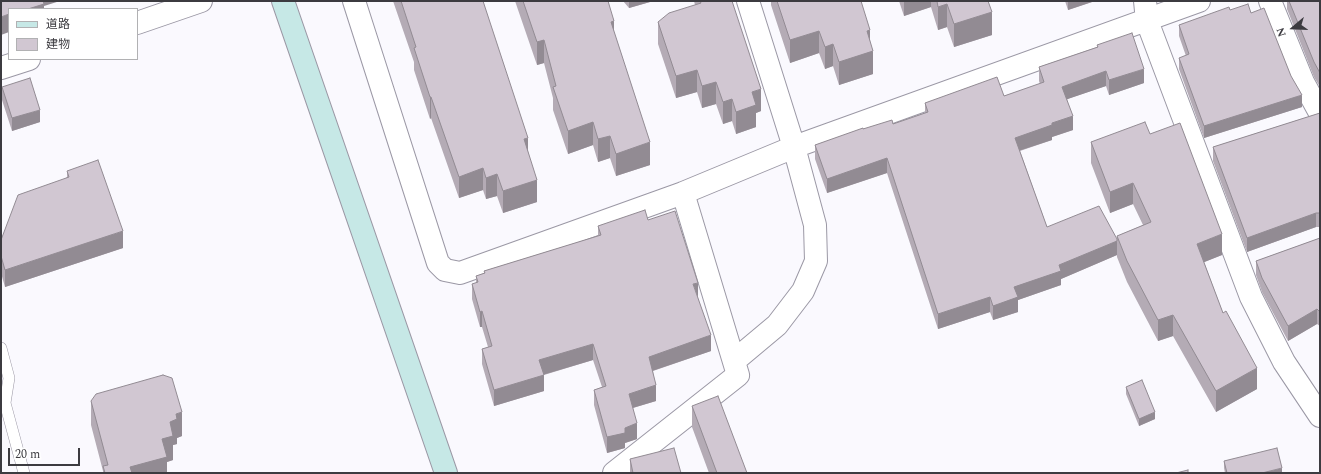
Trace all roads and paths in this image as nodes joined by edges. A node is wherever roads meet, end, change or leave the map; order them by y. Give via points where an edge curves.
1 (201, 1) edge
2 (283, 1) edge
3 (354, 1) edge
4 (748, 1) edge
5 (1199, 1) edge
6 (1270, 1) edge
7 (1146, 11) edge
8 (138, 22) edge
9 (26, 60) edge
10 (1, 68) edge
11 (1320, 113) edge
12 (1298, 120) edge
13 (1219, 146) edge
14 (794, 147) junction
15 (1197, 153) junction
16 (683, 193) junction
17 (1262, 260) edge
18 (1240, 268) junction
19 (1, 348) edge
20 (734, 361) junction
21 (1320, 416) edge
22 (24, 473) edge
23 (446, 473) edge
24 (614, 473) edge

1 - 8 street
2 - 23 street
3 - 16 street via 438,263 445,270 460,273
4 - 14 street
5 - 7 street
6 - 11 street via 1303,82
7 - 14 street
7 - 15 street
9 - 10 street
11 - 12 street
13 - 15 street
14 - 16 street
14 - 20 street via 815,225 816,262 803,291 777,325
15 - 18 street
16 - 20 street
17 - 18 street
18 - 21 street via 1251,297 1284,362
19 - 22 lane via 9,378 5,403
20 - 24 street via 738,375

